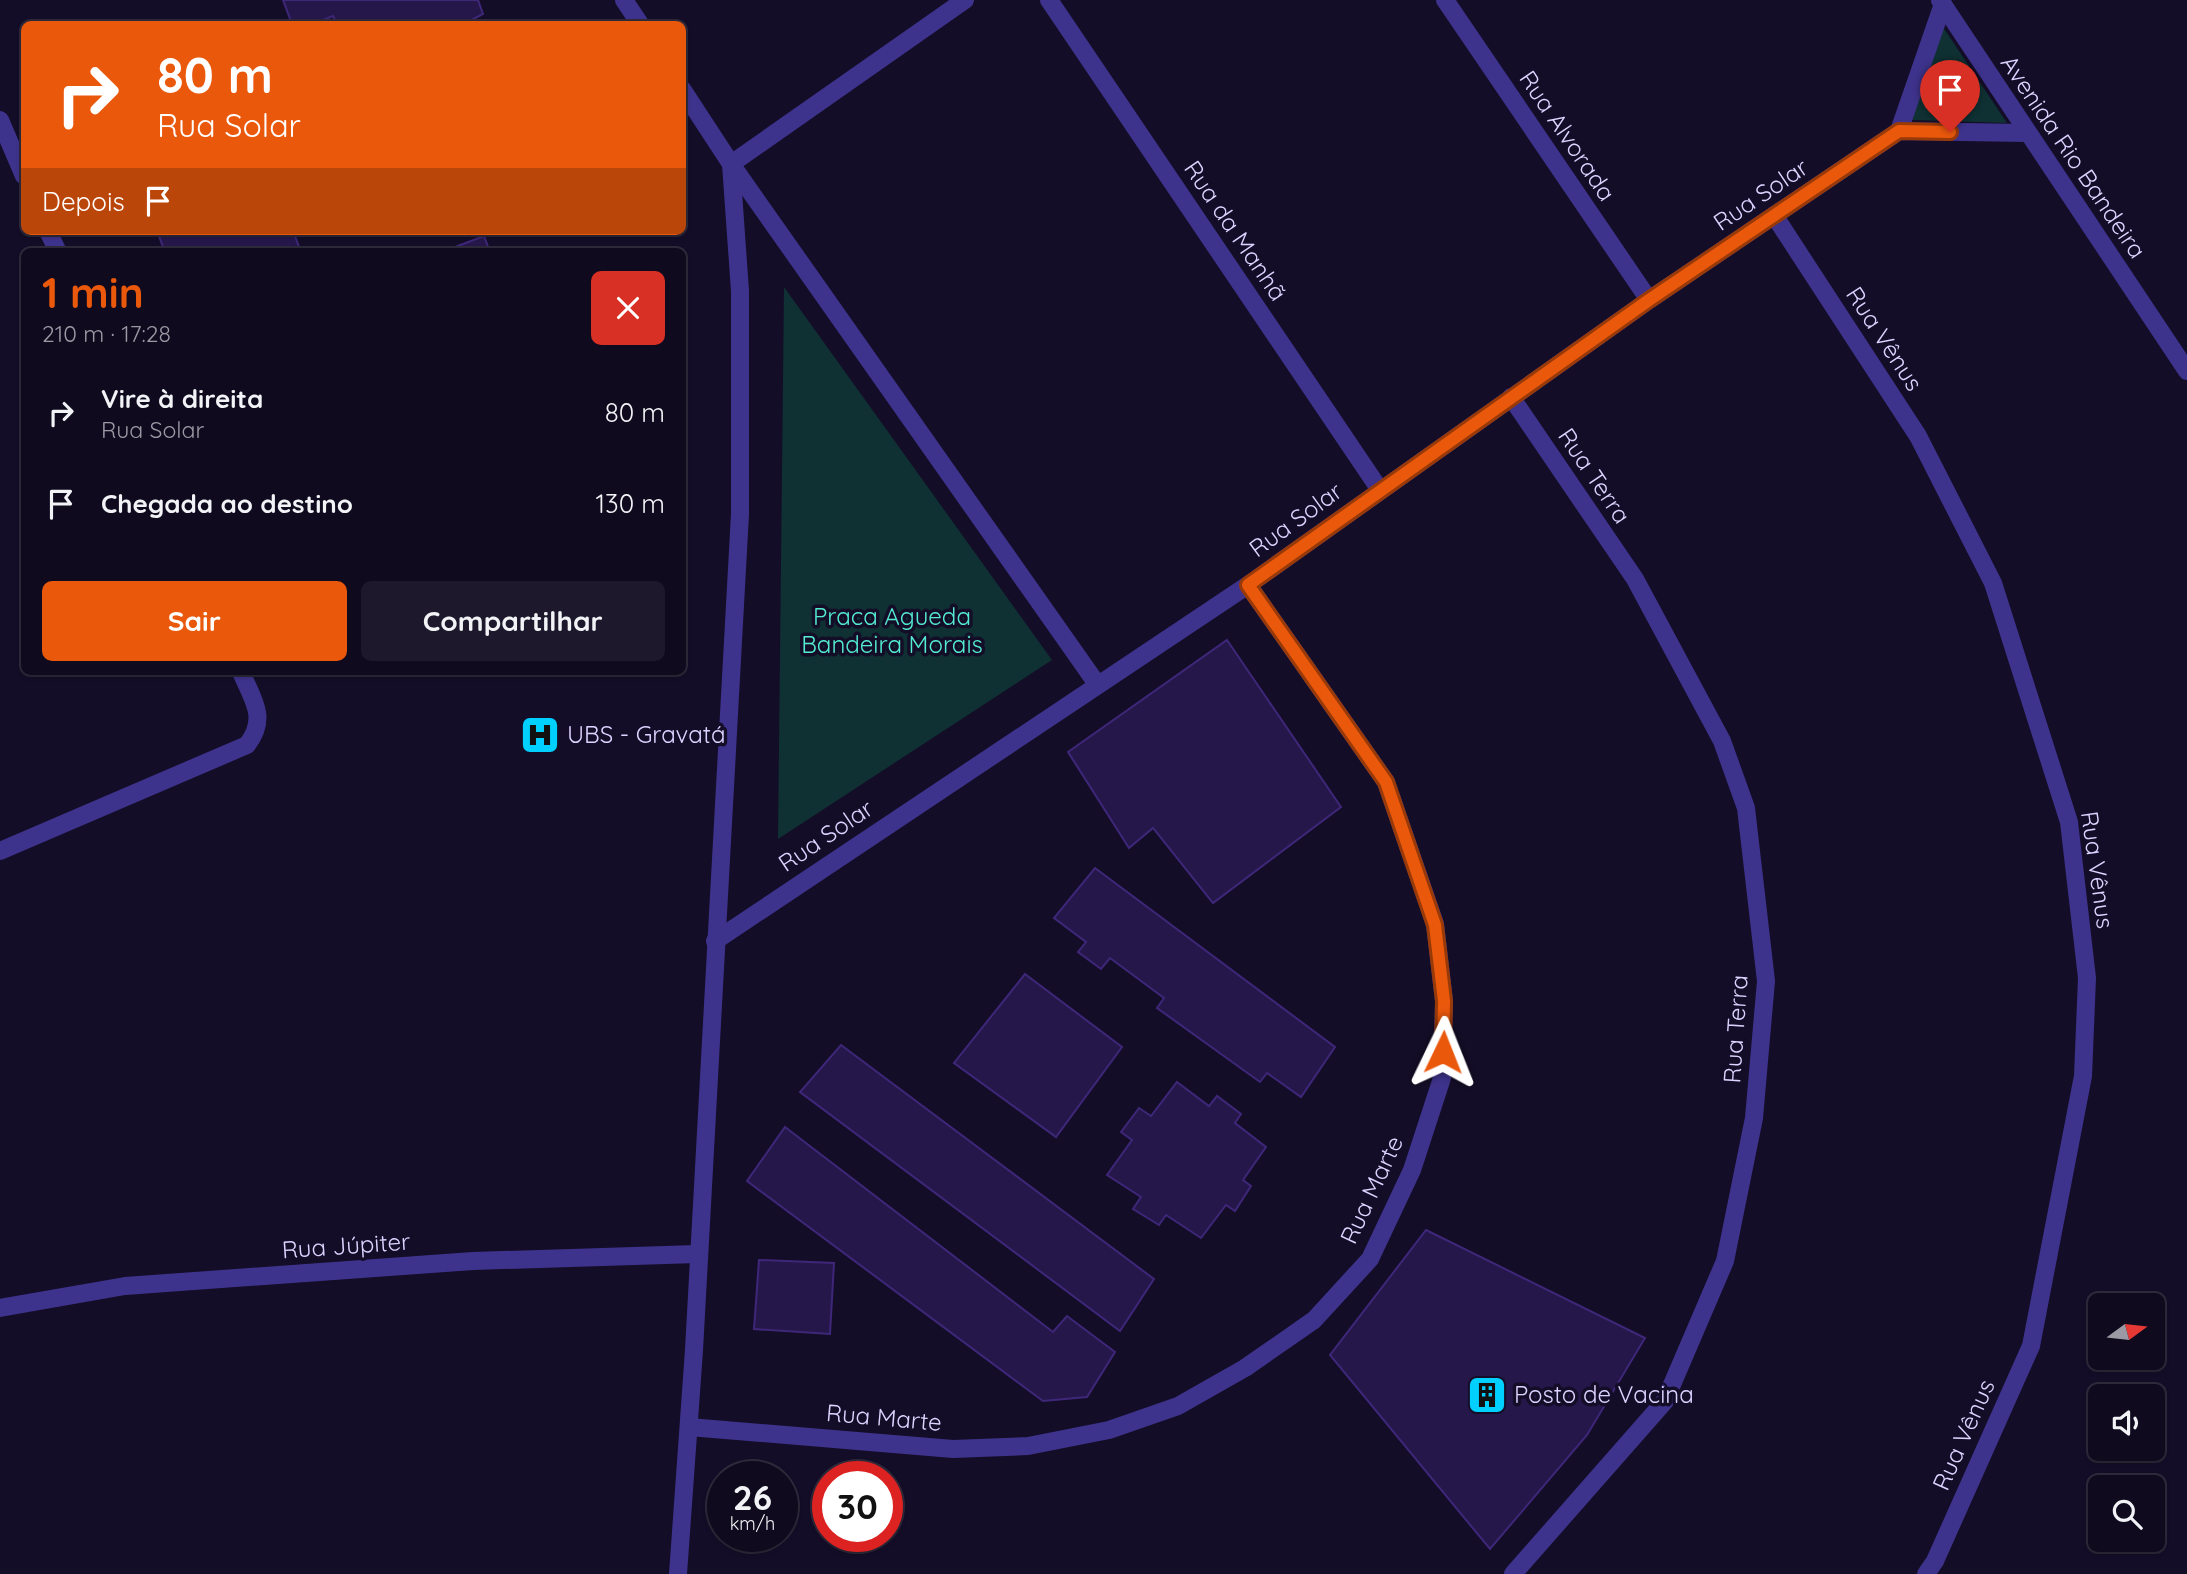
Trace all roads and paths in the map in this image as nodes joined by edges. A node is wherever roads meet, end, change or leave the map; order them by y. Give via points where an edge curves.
1 (624, 0) edge
2 (965, 0) edge
3 (1049, 0) edge
4 (1445, 0) edge
5 (1942, 2) edge
6 (638, 21) edge
7 (686, 95) edge
8 (0, 120) edge
9 (1899, 131) junction
10 (2026, 133) junction
11 (731, 164) junction
12 (21, 169) edge
13 (1774, 215) junction
14 (1649, 300) junction
15 (2167, 341) junction
16 (2187, 359) edge
17 (2187, 372) edge
18 (1511, 397) junction
19 (1380, 489) junction
20 (1248, 585) junction
21 (242, 675) edge
22 (1097, 684) junction
23 (0, 851) edge
24 (715, 940) junction
25 (697, 1254) junction
26 (0, 1308) edge
27 (689, 1427) junction
28 (678, 1574) edge
29 (1513, 1574) edge
30 (1926, 1574) edge

1 - 6 street
2 - 11 street
3 - 19 street, Rua da Manhã
4 - 14 street, Rua Alvorada
5 - 9 street
5 - 10 street, Avenida Rio Bandeira
7 - 11 street
8 - 12 street
9 - 10 street
9 - 13 street, Rua Solar
10 - 15 street, Avenida Rio Bandeira
11 - 22 street
11 - 24 street via 740,291 740,514
13 - 14 street, Rua Solar
13 - 30 street, Rua Vênus via 1917,436 1993,583 2069,822 2085,965 2083,1076 2031,1346
14 - 18 street, Rua Solar
15 - 16 street, Avenida Rio Bandeira
15 - 17 street, Avenida Rio Bandeira
18 - 19 street, Rua Solar
18 - 29 street, Rua Terra via 1634,579 1722,741 1746,808 1766,981 1754,1118 1725,1261 1665,1401
19 - 20 street, Rua Solar
20 - 22 street, Rua Solar
20 - 27 street, Rua Marte via 1386,782 1435,925 1444,1001 1442,1078 1412,1170 1370,1259 1314,1320 1245,1368 1178,1406 1109,1430 1028,1446 953,1449
21 - 23 street via 258,712 256,733 247,746
22 - 24 street, Rua Solar
24 - 25 street
25 - 26 street, Rua Júpiter via 473,1261 125,1286
25 - 27 street
27 - 28 street

